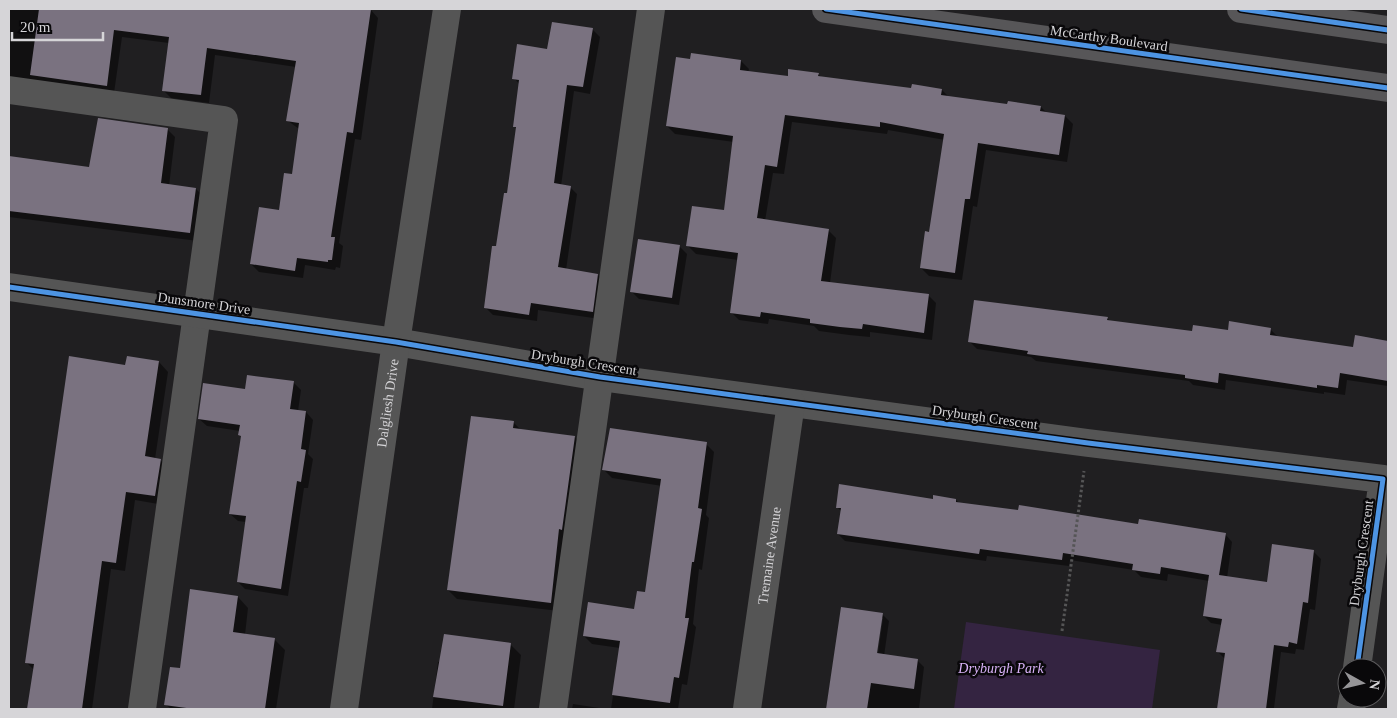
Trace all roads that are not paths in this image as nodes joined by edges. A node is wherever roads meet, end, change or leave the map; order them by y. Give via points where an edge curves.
1 (447, 9) edge
2 (651, 9) edge
3 (826, 9) edge
4 (1242, 9) edge
5 (1388, 30) edge
6 (1388, 88) edge
7 (9, 90) edge
8 (9, 287) edge
9 (198, 314) junction
10 (396, 342) junction
11 (600, 376) junction
12 (791, 403) junction
13 (1358, 658) edge
14 (142, 709) edge
15 (344, 709) edge
16 (553, 709) edge
17 (748, 709) edge

1 - 10 street, Dalgliesh Drive
2 - 11 street
3 - 6 main road, McCarthy Boulevard
4 - 5 main road
7 - 9 street via 224,120
8 - 9 street, Dunsmore Drive
9 - 10 street, Dunsmore Drive
9 - 14 street
10 - 11 street, Dryburgh Crescent
10 - 15 street, Dalgliesh Drive
11 - 12 street, Dryburgh Crescent
11 - 16 street
12 - 13 street, Dryburgh Crescent via 1383,479
12 - 17 street, Tremaine Avenue

